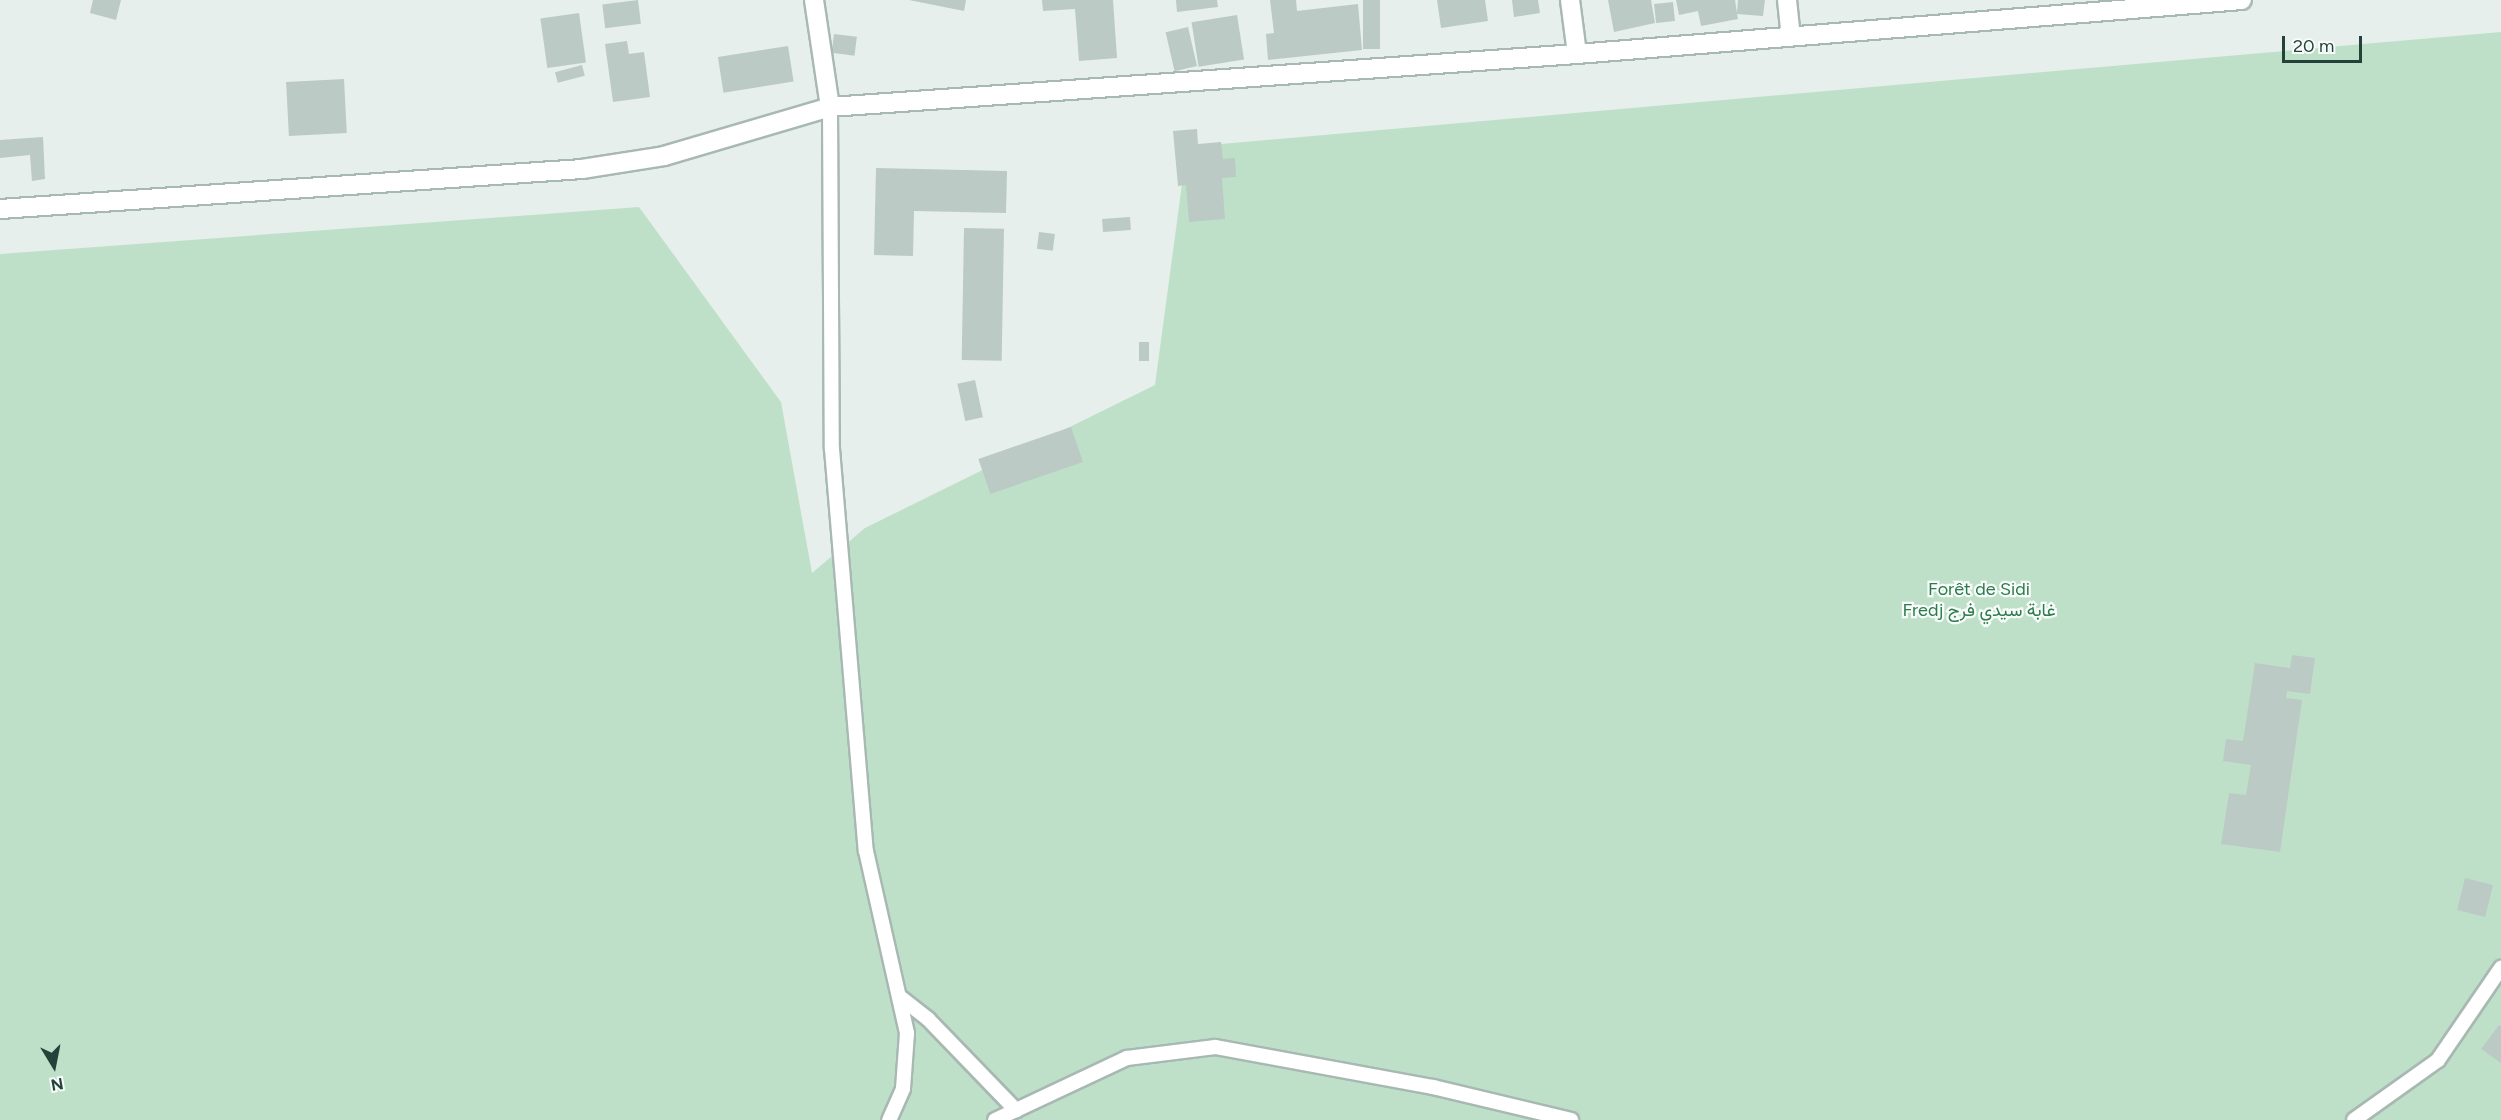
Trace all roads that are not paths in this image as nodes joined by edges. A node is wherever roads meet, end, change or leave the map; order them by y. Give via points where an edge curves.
1 (814, 0) edge
2 (1570, 0) edge
3 (1788, 0) edge
4 (2242, 0) edge
5 (2118, 6) edge
6 (1791, 36) junction
7 (1576, 54) junction
8 (830, 107) junction
9 (0, 209) edge
10 (2501, 968) edge
11 (900, 997) junction
12 (1016, 1110) junction
13 (889, 1120) edge
14 (995, 1120) edge
15 (1571, 1120) edge
16 (2354, 1120) edge

1 - 8 street
2 - 7 street
3 - 6 street
4 - 5 street
5 - 6 street
6 - 7 street
7 - 8 street
8 - 9 street via 664,156 582,169
8 - 11 lane via 833,461 866,851
10 - 16 lane via 2438,1060
11 - 12 lane via 928,1019
11 - 13 lane via 907,1033 906,1073
12 - 14 lane
12 - 15 lane via 1127,1058 1215,1047 1433,1087

